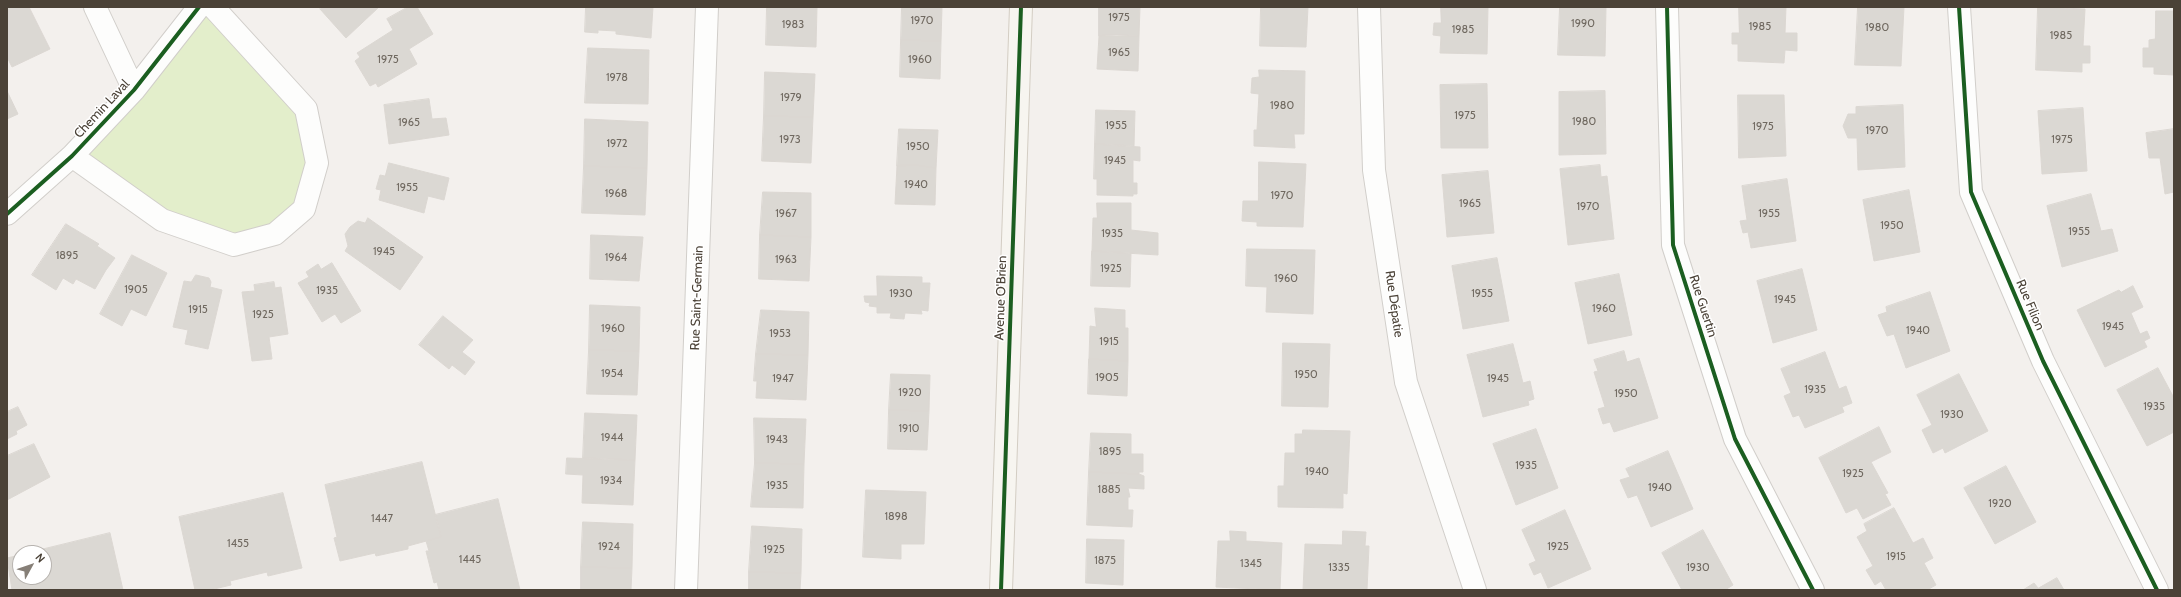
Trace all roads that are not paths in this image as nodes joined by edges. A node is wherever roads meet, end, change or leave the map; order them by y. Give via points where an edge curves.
1 (95, 7) edge
2 (199, 7) edge
3 (214, 7) edge
4 (707, 7) edge
5 (1021, 7) edge
6 (1369, 7) edge
7 (1667, 7) edge
8 (1959, 7) edge
9 (134, 90) junction
10 (72, 156) junction
11 (7, 214) edge
12 (686, 590) edge
13 (1001, 590) edge
14 (1475, 590) edge
15 (1813, 590) edge
16 (2157, 590) edge

1 - 9 street
2 - 9 street, Chemin Laval
3 - 10 street, Chemin Laval via 306,109 317,163 304,209 275,234 234,246 162,220
4 - 12 street, Rue Saint-Germain
5 - 13 street, Avenue O'Brien
6 - 14 street, Rue Dépatie via 1374,170 1406,382
7 - 15 street, Rue Guertin via 1673,245 1735,439
8 - 16 street, Rue Filion via 1971,192 2043,361
9 - 10 street, Chemin Laval
10 - 11 street, Chemin Laval

